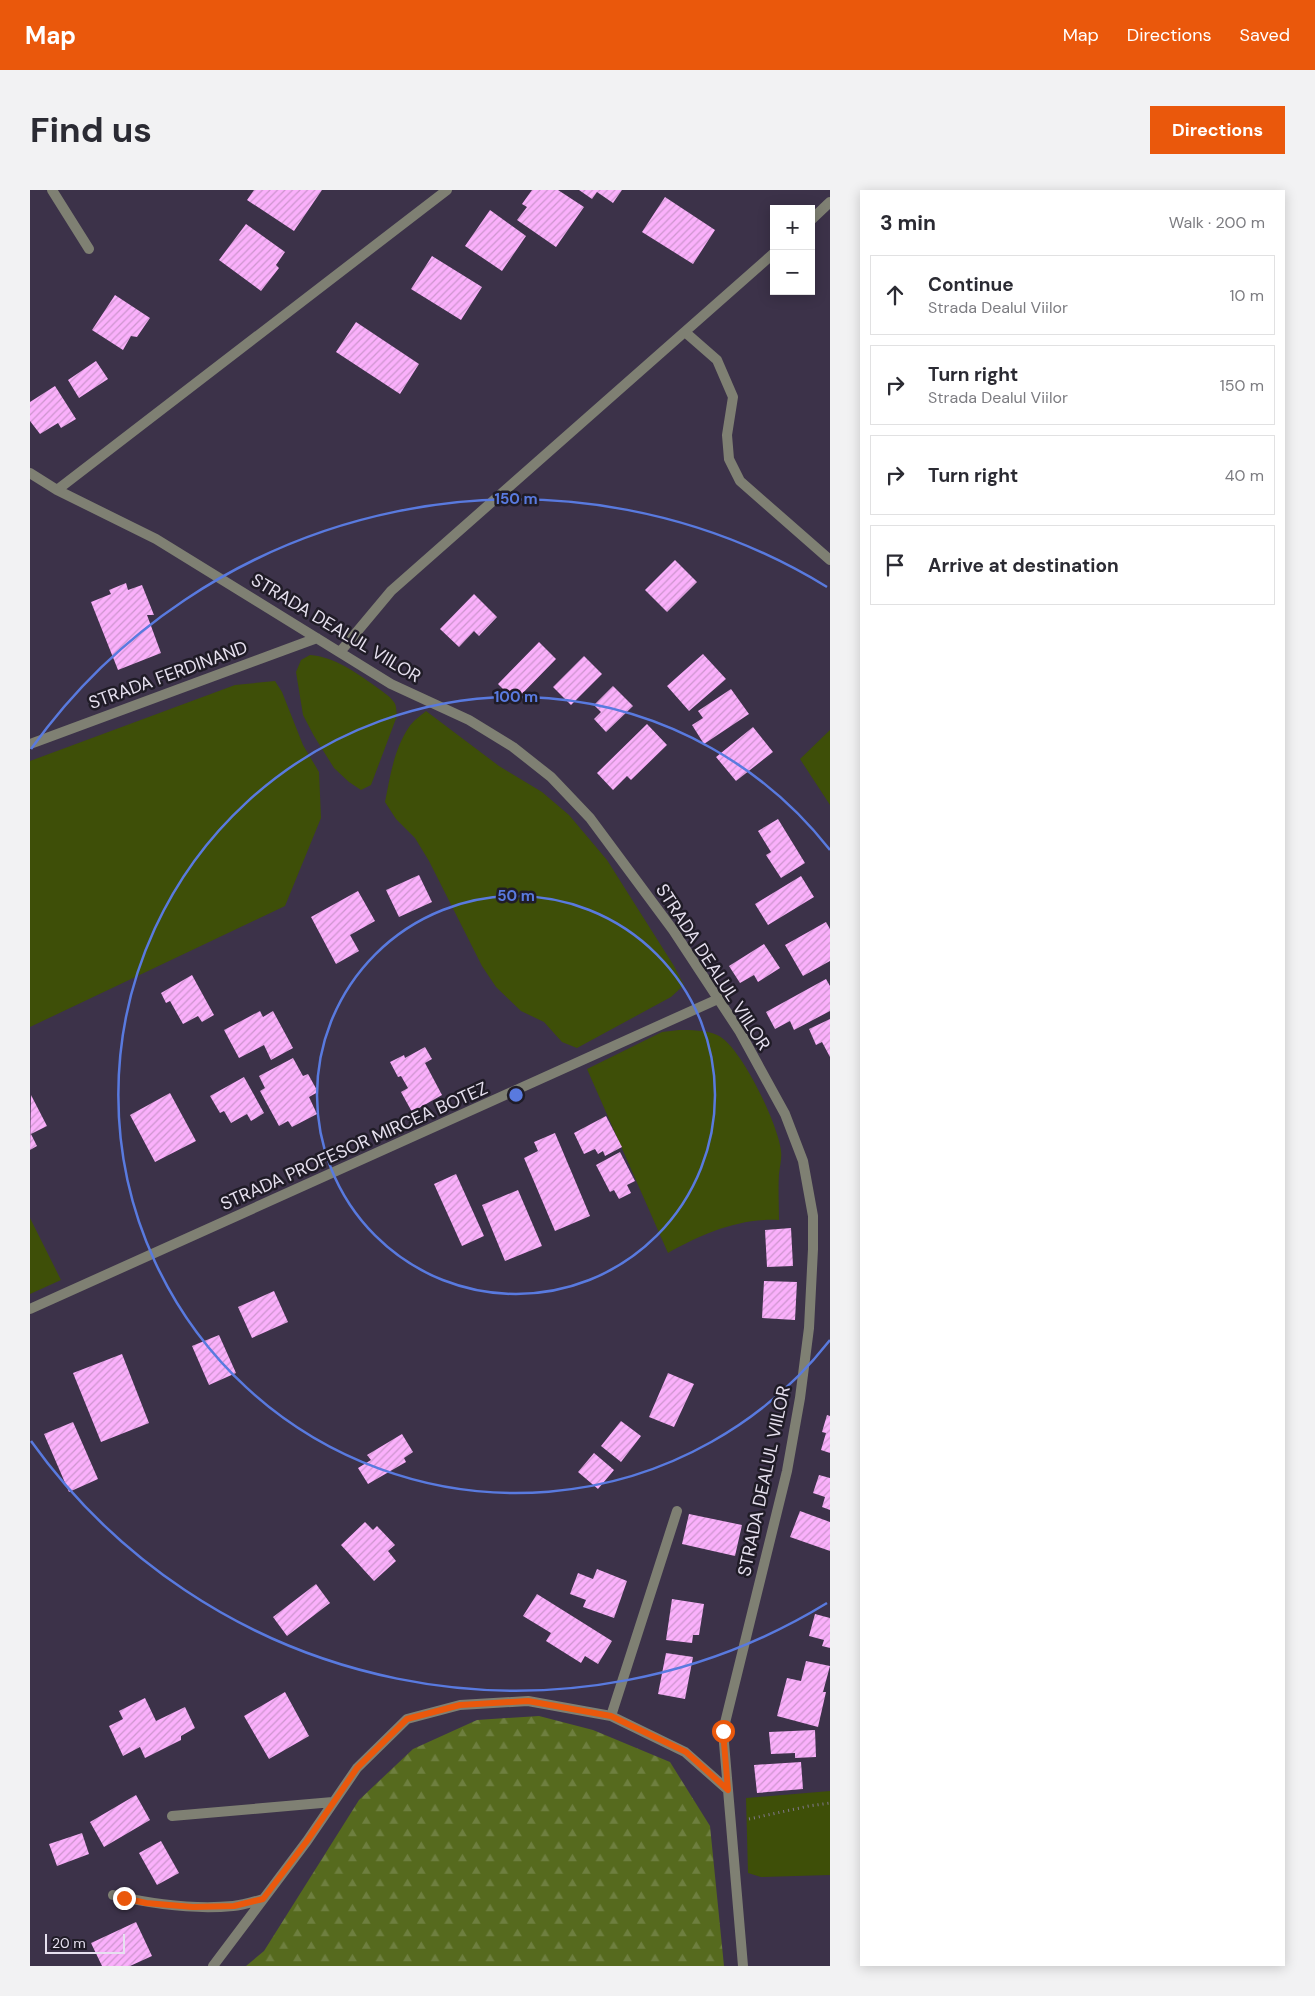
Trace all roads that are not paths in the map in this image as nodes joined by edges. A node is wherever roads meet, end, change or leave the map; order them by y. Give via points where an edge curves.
1 (52, 190) edge
2 (447, 190) edge
3 (830, 202) edge
4 (815, 216) edge
5 (89, 249) dead end
6 (770, 257) edge
7 (685, 332) junction
8 (30, 473) edge
9 (57, 490) junction
10 (830, 560) edge
11 (318, 638) junction
12 (340, 652) junction
13 (30, 744) edge
14 (718, 999) junction
15 (30, 1309) edge
16 (677, 1511) dead end
17 (611, 1716) junction
18 (728, 1790) junction
19 (333, 1802) junction
20 (172, 1816) dead end
21 (113, 1895) dead end
22 (263, 1899) junction
23 (213, 1966) edge
24 (743, 1966) edge

1 - 5 street
2 - 9 street
3 - 4 street
6 - 7 street
7 - 10 street via 717,360 732,397 727,435 729,459 740,481
7 - 12 street via 391,591
8 - 9 street, STRADA DEALUL VIILOR
9 - 11 street, STRADA DEALUL VIILOR via 156,539
11 - 12 street, STRADA DEALUL VIILOR
11 - 13 street, STRADA FERDINAND
12 - 14 street, STRADA DEALUL VIILOR via 391,684 484,728 551,777 590,818
14 - 15 street, STRADA PROFESOR MIRCEA BOTEZ
14 - 18 street, STRADA DEALUL VIILOR via 785,1114 803,1161 814,1216 809,1328 800,1398 787,1471 723,1731
16 - 17 street
17 - 18 street via 686,1752
17 - 19 street via 528,1701 460,1705 407,1719 357,1768
18 - 24 street, STRADA DEALUL VIILOR
19 - 20 street
19 - 22 street
21 - 22 street via 146,1903 193,1907 234,1906
22 - 23 street

